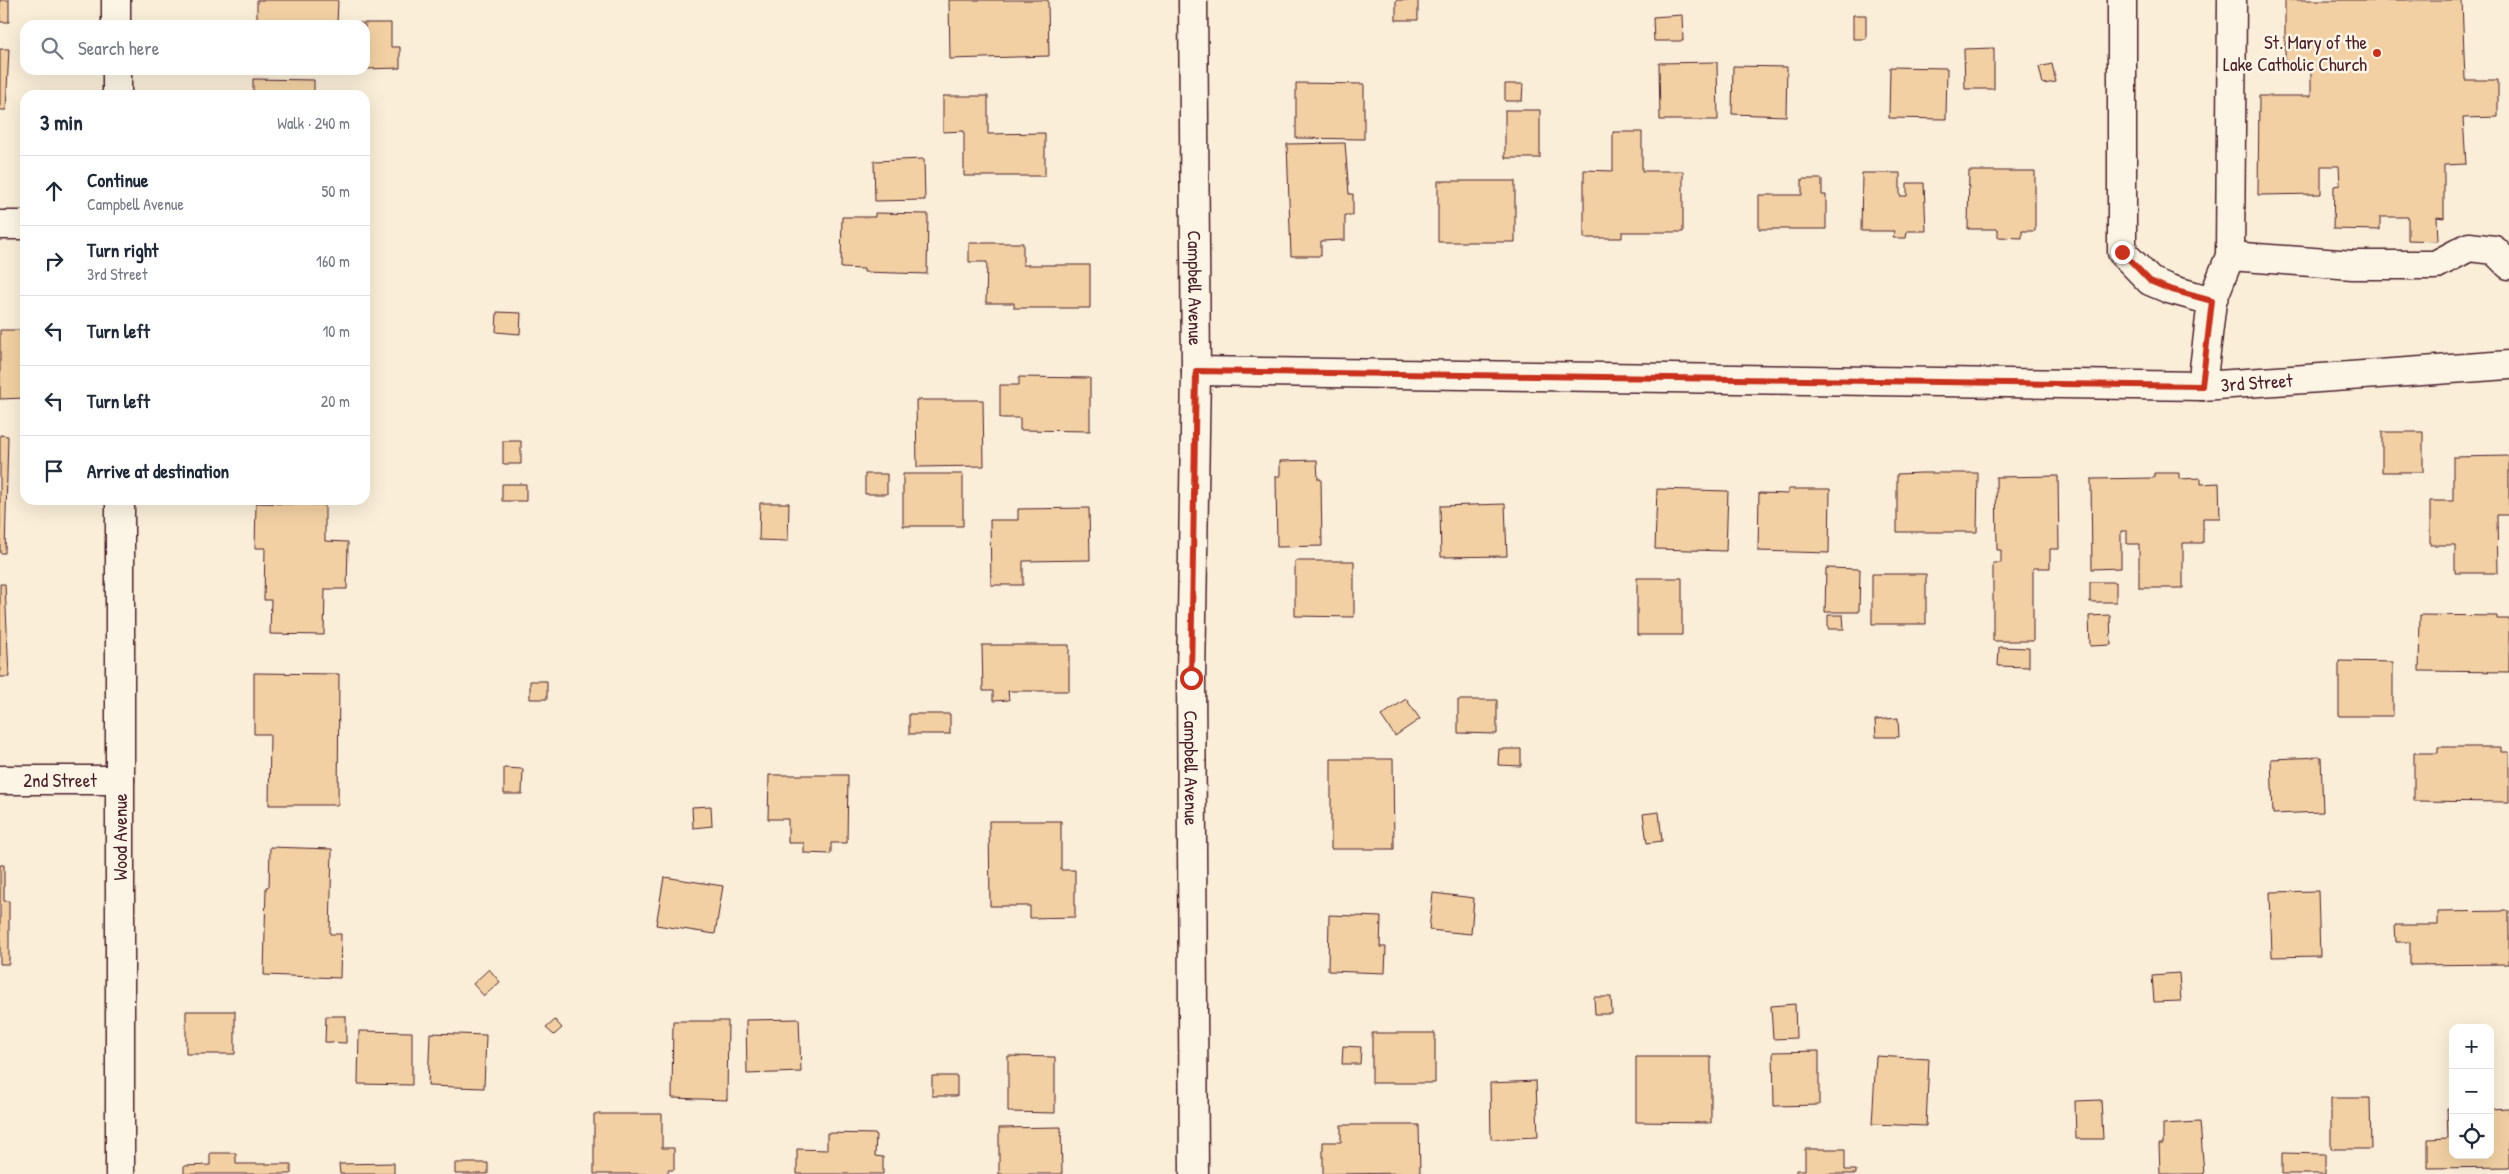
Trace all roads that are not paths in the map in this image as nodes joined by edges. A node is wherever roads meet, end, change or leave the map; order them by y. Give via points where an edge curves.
1 (116, 0) edge
2 (1193, 0) edge
3 (2122, 0) edge
4 (2232, 0) edge
5 (116, 20) edge
6 (117, 75) edge
7 (118, 90) edge
8 (0, 225) edge
9 (20, 225) edge
10 (2230, 256) junction
11 (2509, 265) edge
12 (2212, 301) junction
13 (2509, 365) edge
14 (1196, 371) junction
15 (2202, 386) junction
16 (120, 505) edge
17 (0, 780) edge
18 (120, 780) junction
19 (120, 1174) edge
20 (1194, 1174) edge

1 - 5 street
2 - 14 street, Campbell Avenue
3 - 12 street via 2122,252 2150,281
4 - 10 street
6 - 7 street
8 - 9 street
10 - 11 street via 2353,265 2435,265 2469,247 2494,250
10 - 12 street
12 - 15 street
13 - 15 street, 3rd Street
14 - 15 street, 3rd Street
14 - 20 street, Campbell Avenue via 1191,678
16 - 18 street, Wood Avenue
17 - 18 street, 2nd Street
18 - 19 street, Wood Avenue

